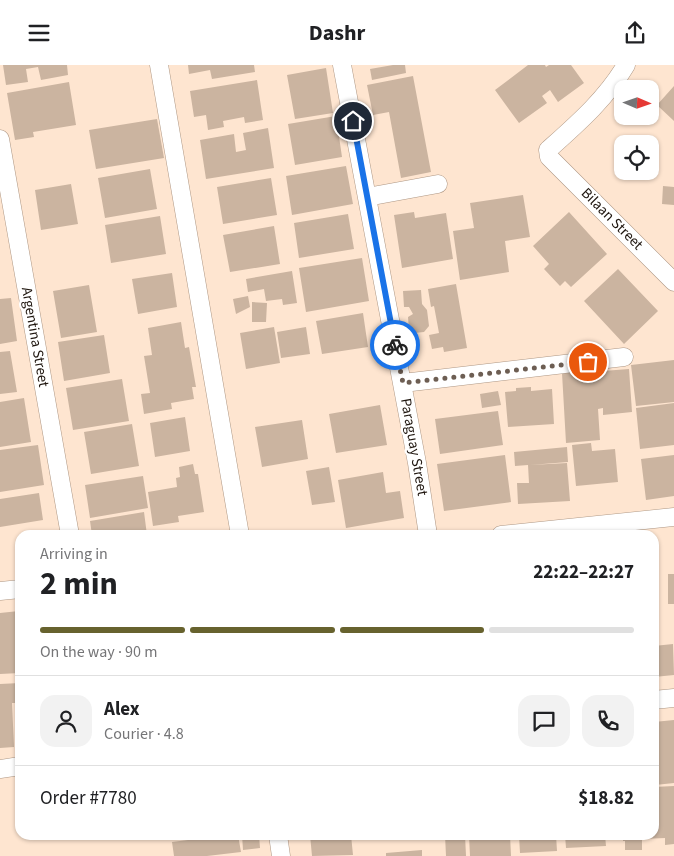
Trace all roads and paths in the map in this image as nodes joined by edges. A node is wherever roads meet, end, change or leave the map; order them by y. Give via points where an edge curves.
1 (159, 65) edge
2 (342, 65) edge
3 (626, 65) edge
4 (0, 139) edge
5 (438, 185) dead end
6 (367, 197) junction
7 (674, 282) edge
8 (624, 357) dead end
9 (403, 383) junction
10 (674, 517) edge
11 (69, 530) edge
12 (239, 530) edge
13 (427, 530) edge
14 (549, 530) edge
15 (15, 590) edge
16 (0, 591) edge
17 (674, 698) edge
18 (659, 700) edge
19 (15, 767) edge
20 (0, 769) edge
21 (279, 840) edge
22 (281, 856) edge

1 - 12 street
2 - 6 street, Paraguay Street
3 - 7 street, Bilaan Street via 599,102 548,150 549,157
4 - 11 street, Argentina Street
5 - 6 street
6 - 9 street, Paraguay Street
8 - 9 street
9 - 13 street, Paraguay Street
10 - 14 street
15 - 16 street
17 - 18 street
19 - 20 street
21 - 22 street

